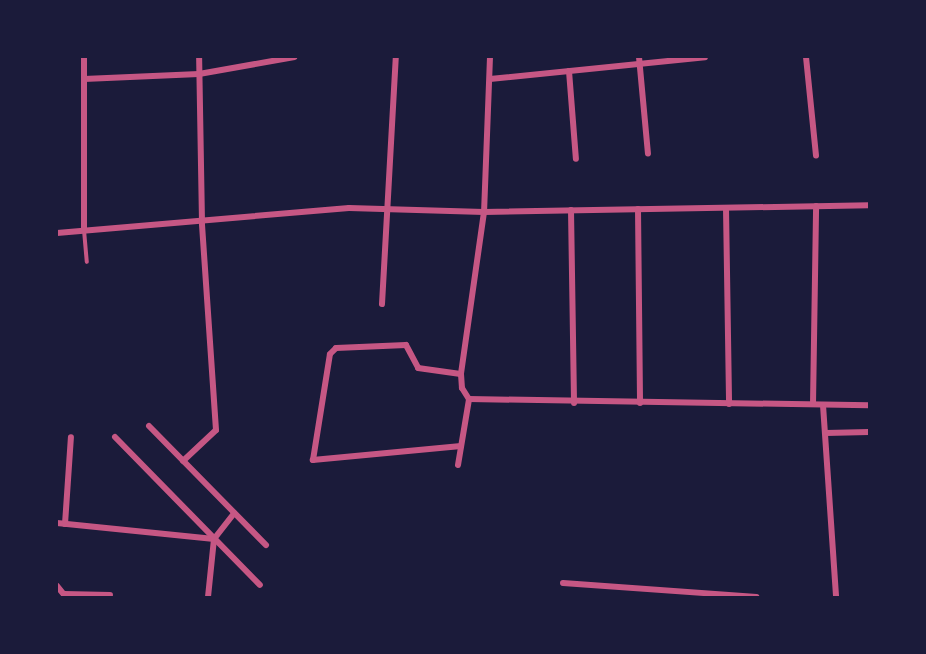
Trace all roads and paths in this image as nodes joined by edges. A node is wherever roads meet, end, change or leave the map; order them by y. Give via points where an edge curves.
1 (84, 57) edge
2 (199, 57) edge
3 (294, 57) edge
4 (396, 57) edge
5 (490, 57) edge
6 (705, 57) edge
7 (806, 57) edge
8 (640, 61) edge
9 (569, 71) junction
10 (199, 74) junction
11 (84, 79) junction
12 (490, 79) junction
13 (648, 154) dead end
14 (816, 155) dead end
15 (576, 159) dead end
16 (816, 206) junction
17 (869, 206) edge
18 (726, 208) junction
19 (638, 209) junction
20 (571, 210) junction
21 (388, 211) junction
22 (484, 212) junction
23 (202, 222) junction
24 (84, 230) junction
25 (57, 233) edge
26 (87, 262) dead end
27 (382, 304) dead end
28 (461, 374) junction
29 (469, 399) junction
30 (574, 403) junction
31 (640, 403) junction
32 (729, 404) junction
33 (813, 404) junction
34 (823, 405) junction
35 (869, 405) edge
36 (149, 426) dead end
37 (869, 432) edge
38 (826, 433) junction
39 (71, 437) dead end
40 (115, 437) dead end
41 (461, 446) junction
42 (183, 461) junction
43 (458, 465) dead end
44 (234, 513) junction
45 (57, 523) edge
46 (65, 524) junction
47 (214, 539) junction
48 (266, 545) dead end
49 (563, 583) dead end
50 (260, 585) dead end
51 (57, 586) edge
52 (65, 595) edge
53 (110, 595) dead end
54 (208, 597) edge
55 (756, 597) edge
56 (836, 597) edge

1 - 11 street
2 - 10 street
3 - 10 street
4 - 21 street
5 - 12 street
6 - 8 street
7 - 14 street
8 - 9 street
8 - 13 street
9 - 12 street
9 - 15 street
10 - 11 street
10 - 23 street
11 - 24 street
12 - 22 street
16 - 17 street
16 - 18 street
16 - 33 street
18 - 19 street
18 - 32 street
19 - 20 street
19 - 31 street
20 - 22 street
20 - 30 street
21 - 22 street
21 - 23 street via 349,208
21 - 27 street
22 - 28 street
23 - 24 street
23 - 42 street via 216,430
24 - 25 street
24 - 26 lane
28 - 29 street via 462,388
28 - 41 street via 418,368 406,345 336,348 330,354 313,460
29 - 30 street
29 - 41 street
30 - 31 street
31 - 32 street
32 - 33 street
33 - 34 street
34 - 35 street
34 - 38 street
36 - 42 street
37 - 38 street
38 - 56 street
39 - 46 street
40 - 47 street
41 - 43 street
42 - 44 street
44 - 47 street
44 - 48 street
45 - 46 street
46 - 47 street
47 - 50 street
47 - 54 street
49 - 55 street
51 - 52 street
52 - 53 street

